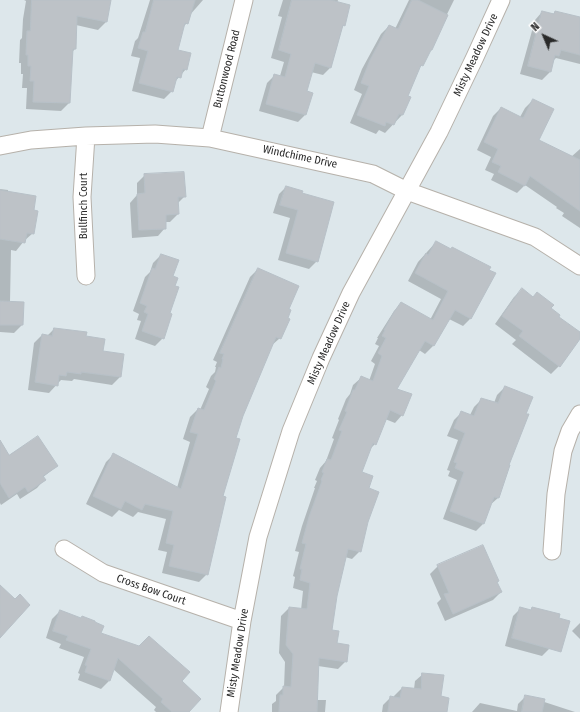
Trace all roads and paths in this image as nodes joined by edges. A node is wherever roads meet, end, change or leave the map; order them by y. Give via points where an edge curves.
1 (244, 0) edge
2 (501, 0) edge
3 (86, 136) junction
4 (210, 138) junction
5 (0, 146) edge
6 (407, 191) junction
7 (580, 266) edge
8 (86, 276) dead end
9 (580, 414) edge
10 (64, 549) dead end
11 (552, 551) dead end
12 (242, 621) junction
13 (229, 712) edge

1 - 4 street, Buttonwood Road
2 - 6 street, Misty Meadow Drive via 439,132
3 - 4 street, Windchime Drive via 156,134
3 - 5 street, Windchime Drive via 31,140
3 - 8 street, Bullfinch Court via 82,197
4 - 6 street, Windchime Drive via 373,174
6 - 7 street, Windchime Drive via 534,237
6 - 12 street, Misty Meadow Drive via 351,293 291,431 258,537
9 - 11 street via 563,451 556,494
10 - 12 street, Cross Bow Court via 103,573
12 - 13 street, Misty Meadow Drive

